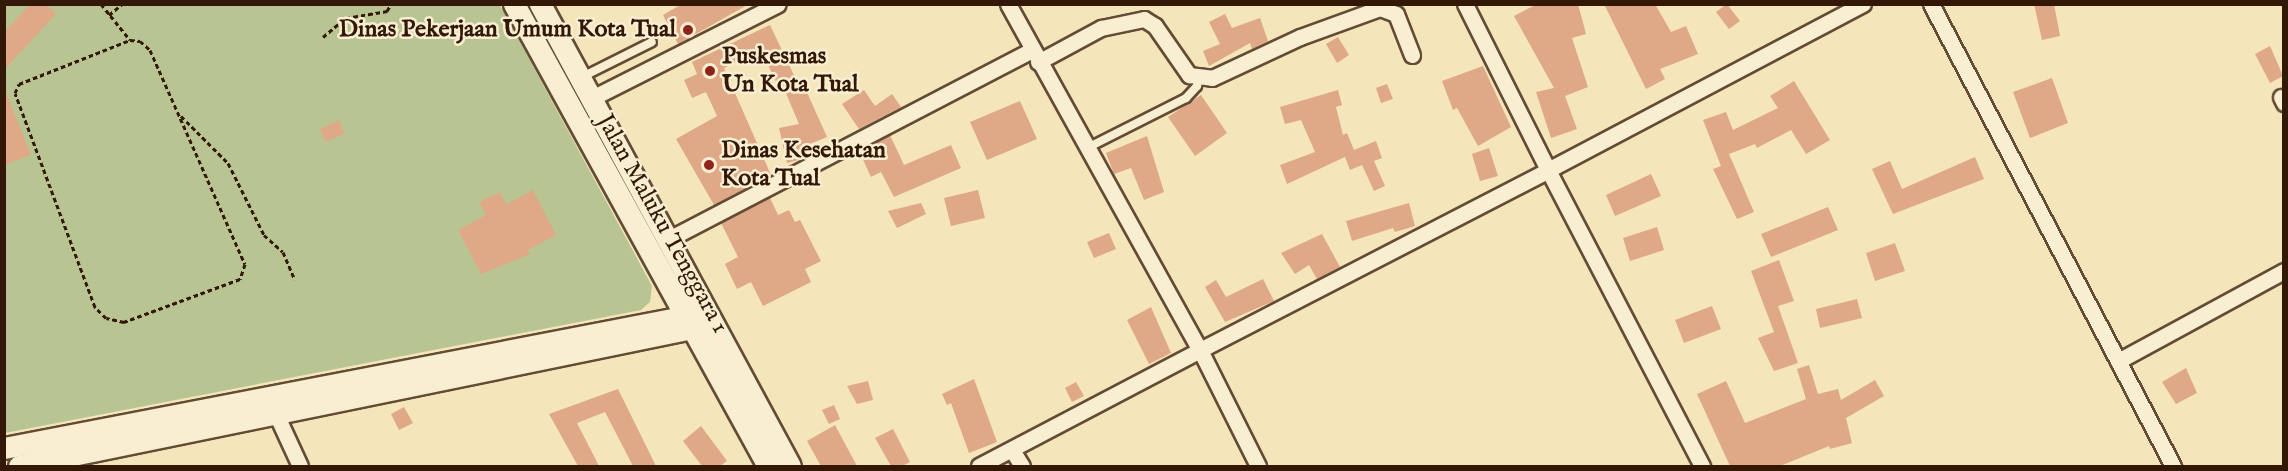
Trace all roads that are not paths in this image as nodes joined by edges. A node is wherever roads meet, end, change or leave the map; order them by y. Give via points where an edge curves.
1 (514, 4) edge
2 (540, 4) edge
3 (778, 4) edge
4 (1008, 4) edge
5 (1863, 4) edge
6 (1931, 4) edge
7 (1467, 5) edge
8 (652, 42) dead end
9 (1412, 55) dead end
10 (1035, 56) junction
11 (581, 77) junction
12 (1199, 78) junction
13 (592, 98) junction
14 (1087, 148) junction
15 (1548, 170) junction
16 (667, 240) junction
17 (2283, 271) edge
18 (708, 317) junction
19 (686, 324) junction
20 (1200, 350) junction
21 (2118, 361) junction
22 (276, 414) junction
23 (4, 448) edge
24 (1012, 450) junction
25 (19, 466) edge
26 (300, 466) edge
27 (768, 466) edge
28 (790, 466) edge
29 (979, 466) edge
30 (1022, 466) edge
31 (1258, 466) edge
32 (1702, 466) edge
33 (2173, 466) edge

1 - 19 street, Jalan Maluku Tenggara 1
2 - 11 street, Jalan Maluku Tenggara 1
3 - 13 street
4 - 10 street
5 - 15 street
6 - 21 street
7 - 15 street
8 - 11 lane
9 - 12 street via 1396,14 1380,9 1300,37 1212,78
10 - 12 street via 1101,28 1144,19 1155,27 1189,75
10 - 14 street
10 - 16 street
11 - 13 street, Jalan Maluku Tenggara 1
12 - 14 lane via 1197,87 1186,98
13 - 16 street, Jalan Maluku Tenggara 1
14 - 20 street
15 - 20 street
15 - 32 street
16 - 18 street, Jalan Maluku Tenggara 1
17 - 21 street
18 - 19 street
18 - 28 street, Jalan Maluku Tenggara 1
19 - 22 street
19 - 23 street
19 - 27 street, Jalan Maluku Tenggara 1
20 - 24 street
20 - 31 street
21 - 33 street
22 - 25 street
22 - 26 street
24 - 29 street
24 - 30 street

